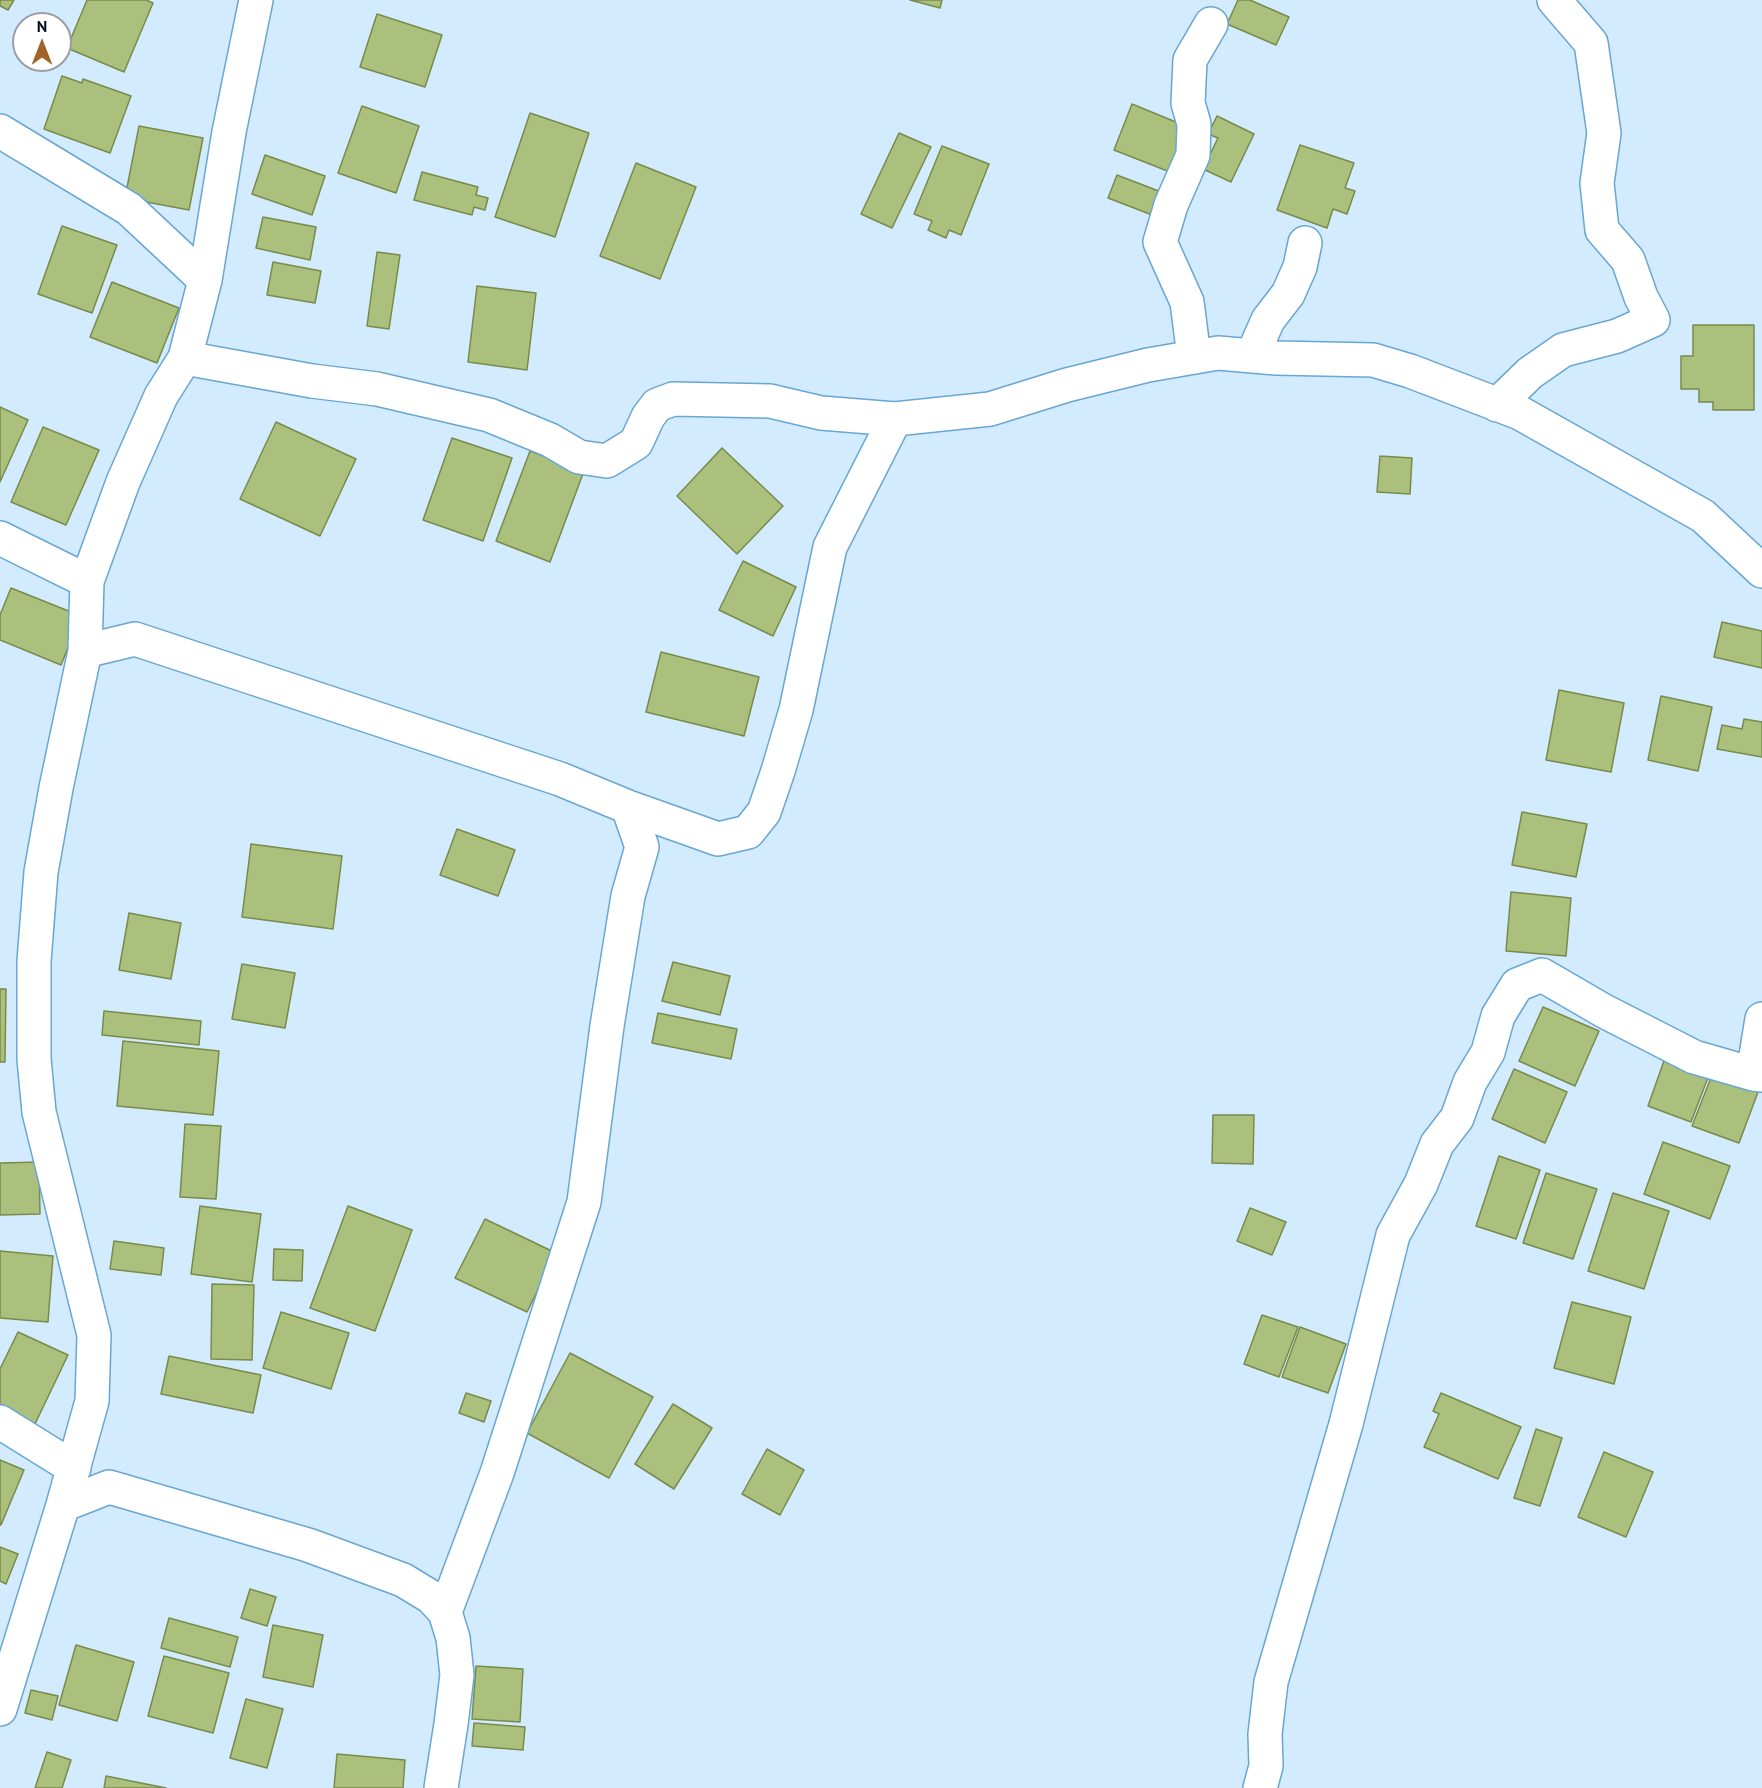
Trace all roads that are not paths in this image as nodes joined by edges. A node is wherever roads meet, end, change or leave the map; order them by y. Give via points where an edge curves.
1 (256, 0) edge
2 (1554, 0) edge
3 (1211, 24) dead end
4 (0, 131) edge
5 (1305, 243) dead end
6 (205, 280) junction
7 (1252, 356) junction
8 (1194, 357) junction
9 (184, 358) junction
10 (1497, 405) junction
11 (895, 419) junction
12 (0, 538) edge
13 (1762, 571) edge
14 (87, 581) junction
15 (85, 651) junction
16 (628, 807) junction
17 (678, 825) junction
18 (642, 847) junction
19 (1762, 1019) edge
20 (1757, 1075) edge
21 (0, 1422) edge
22 (74, 1468) junction
23 (63, 1505) junction
24 (445, 1612) junction
25 (0, 1710) edge
26 (441, 1788) edge
27 (1260, 1788) edge

1 - 6 street
2 - 10 street via 1591,43 1604,133 1597,183 1602,230 1628,260 1653,320 1617,336 1563,350
3 - 8 street via 1190,60 1188,103 1194,124 1193,155 1160,242 1187,302
4 - 6 street via 129,209
5 - 7 street via 1288,294 1268,320
6 - 9 street
7 - 8 street via 1218,353
7 - 10 street via 1373,360
8 - 11 street via 1067,385 990,409
9 - 11 street via 377,389 489,415 550,440 579,457 607,461 636,443 657,405 673,399 770,401 821,413
9 - 14 street via 161,396 123,482
10 - 13 street via 1520,413 1703,516
11 - 17 street via 830,547 796,710 764,812 748,832 718,839
12 - 14 street
14 - 15 street
15 - 16 street via 135,639 560,779
15 - 22 street via 41,872 33,961 33,1059 39,1112 94,1335 92,1401
16 - 17 street
16 - 18 street
17 - 18 street
18 - 24 street via 628,896 584,1202 497,1473
19 - 20 street
20 - 27 street via 1694,1057 1542,975 1517,985 1498,1016 1488,1052 1470,1082 1456,1118 1437,1144 1421,1184 1393,1235 1346,1425 1271,1682 1266,1766
21 - 22 street
22 - 23 street
23 - 24 street via 109,1487 308,1545 403,1580
23 - 25 street
24 - 26 street via 453,1638 457,1676

